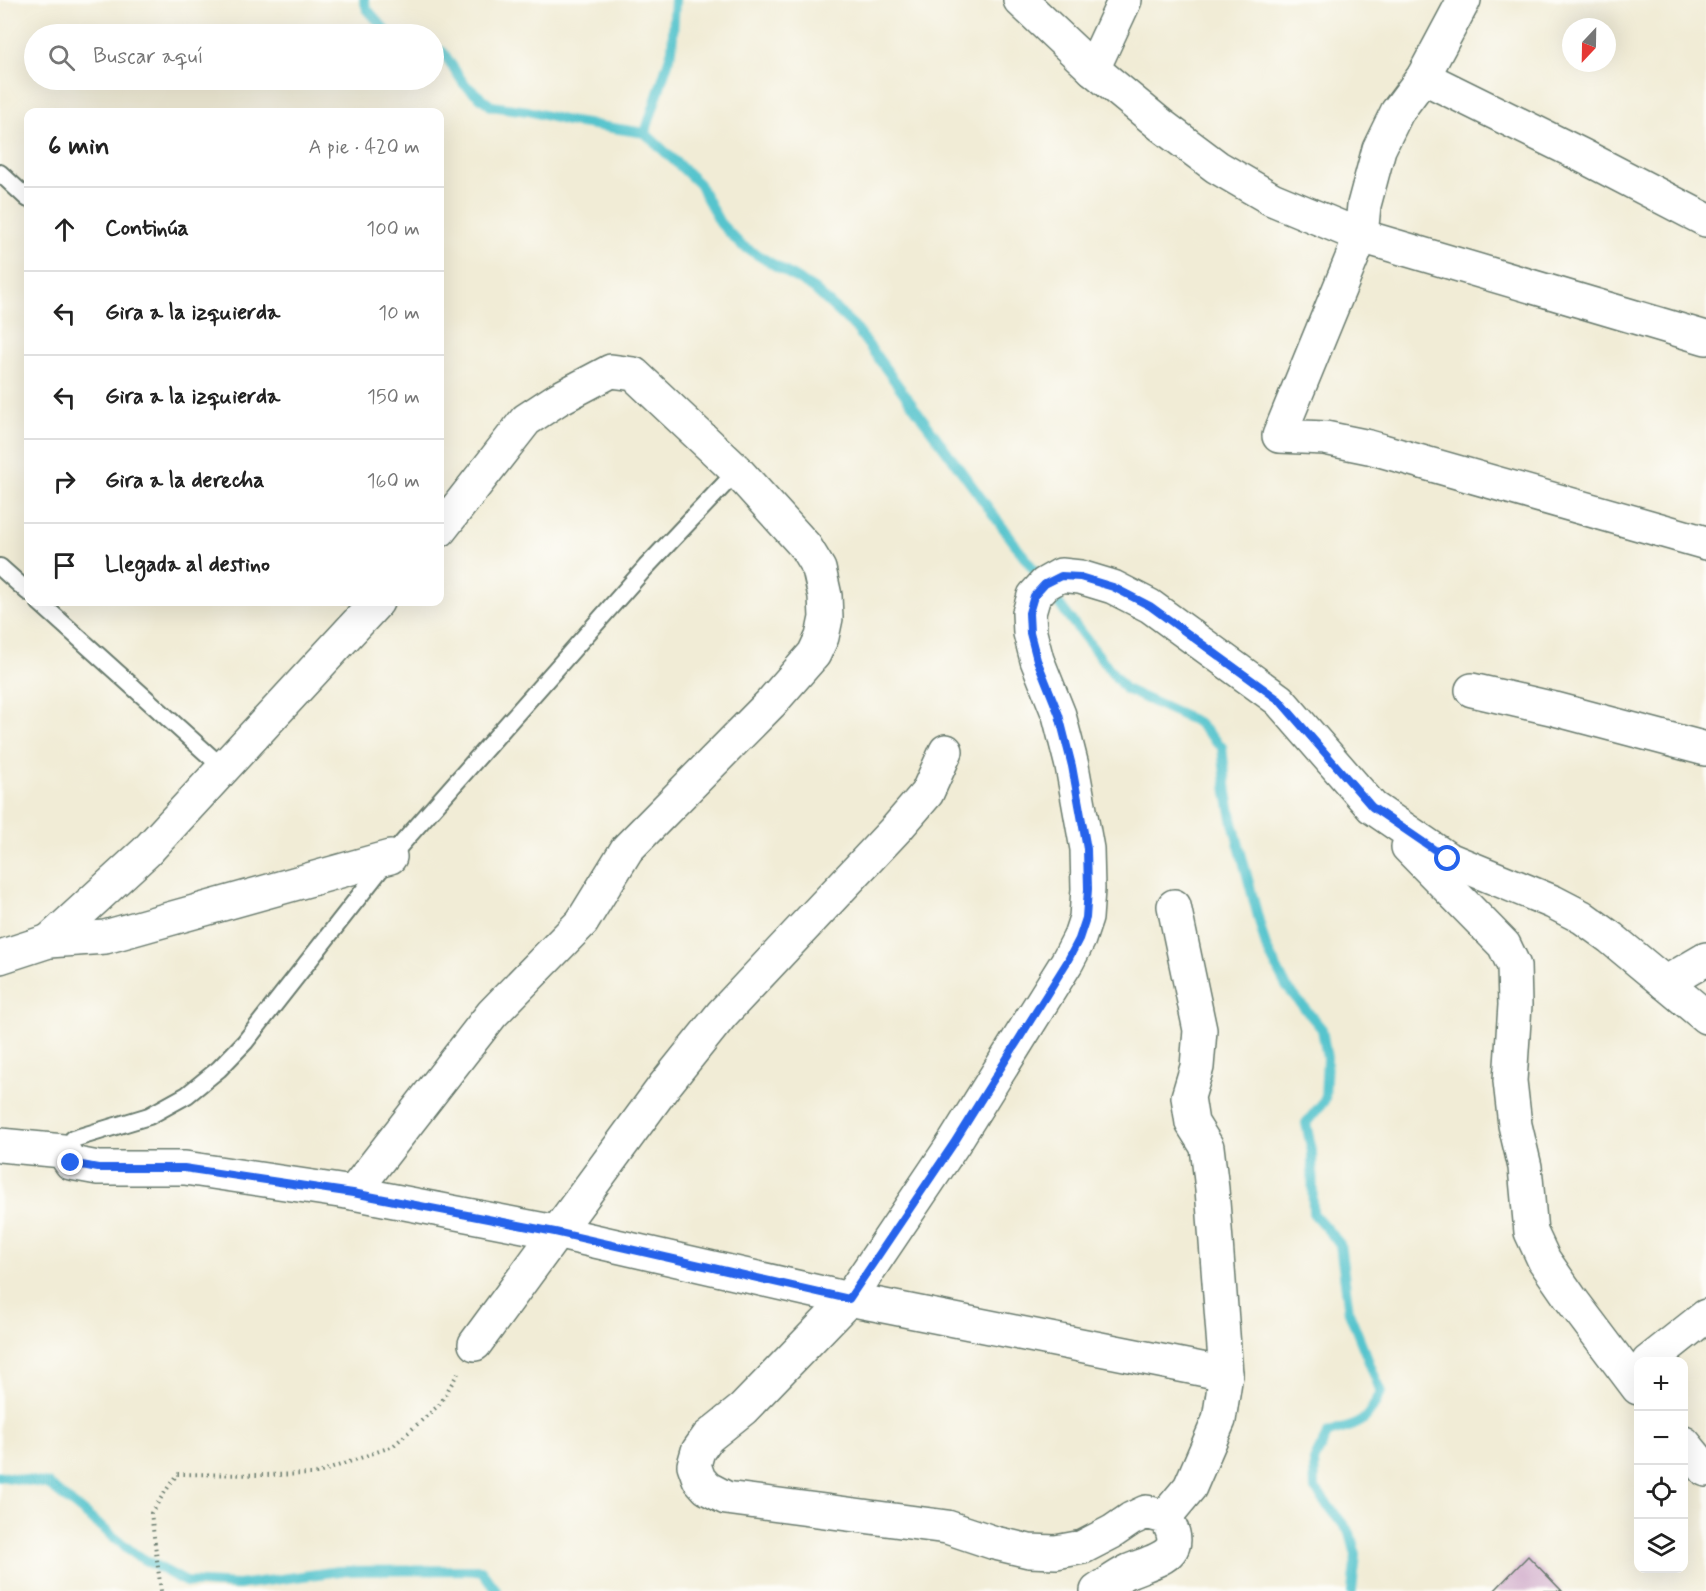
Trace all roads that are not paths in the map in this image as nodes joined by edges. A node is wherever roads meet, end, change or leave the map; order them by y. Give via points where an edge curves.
1 (1020, 0) edge
2 (1125, 0) edge
3 (1464, 0) edge
4 (1093, 69) junction
5 (1423, 77) junction
6 (0, 173) edge
7 (24, 195) edge
8 (1706, 220) edge
9 (1361, 236) junction
10 (1706, 338) edge
11 (736, 471) junction
12 (444, 525) edge
13 (1706, 543) edge
14 (0, 567) edge
15 (24, 588) edge
16 (43, 606) edge
17 (372, 606) edge
18 (1472, 690) dead end
19 (1706, 749) edge
20 (946, 751) dead end
21 (224, 768) junction
22 (1372, 807) junction
23 (390, 857) junction
24 (1174, 906) dead end
25 (49, 941) junction
26 (0, 957) edge
27 (1706, 959) edge
28 (1665, 983) junction
29 (1706, 1017) edge
30 (0, 1145) edge
31 (63, 1151) junction
32 (353, 1193) junction
33 (555, 1232) junction
34 (849, 1299) junction
35 (1706, 1316) edge
36 (476, 1344) road end
37 (1658, 1357) edge
38 (1634, 1369) edge
39 (1226, 1374) junction
40 (1688, 1449) edge
41 (1706, 1470) edge
42 (1165, 1517) junction
43 (1097, 1591) edge

1 - 4 street
2 - 4 street
3 - 5 street
4 - 9 street via 1217,167 1272,199
5 - 8 street
5 - 9 street via 1397,112 1379,149 1364,205
6 - 7 lane
9 - 10 street
9 - 13 street via 1279,436 1324,438 1369,447
11 - 12 street via 634,374 611,371 526,420
11 - 23 lane via 645,567
11 - 32 street via 805,546 819,569 826,618 813,654 770,704 627,849 582,922 492,1014
14 - 15 lane
16 - 21 lane
17 - 21 street
18 - 19 street
20 - 33 street via 927,793 722,1014
21 - 25 street via 146,852
22 - 28 street via 1448,859 1582,917
22 - 34 street via 1279,700 1150,606 1113,587 1080,577 1061,576 1045,584 1034,596 1029,613 1030,633 1072,766 1087,849 1086,918 1067,962 954,1143
22 - 38 street via 1504,945 1514,966 1510,1081 1525,1167 1531,1232 1544,1260
23 - 25 street via 105,938
23 - 31 lane via 245,1042 219,1069 187,1095 149,1116 73,1139
24 - 39 street via 1200,1030 1197,1067 1188,1097 1192,1123 1207,1147
25 - 26 street
27 - 28 street
28 - 29 street
30 - 31 street
31 - 32 street via 71,1163 98,1168 184,1168
32 - 33 street
33 - 34 street
33 - 36 street
34 - 39 street
34 - 42 street via 743,1408 708,1437 694,1465 707,1488 726,1498 947,1527 1029,1551 1083,1547 1146,1512
35 - 37 street
39 - 42 street via 1219,1420 1190,1487
40 - 41 street
42 - 43 street via 1173,1529 1174,1543 1168,1554 1128,1571

